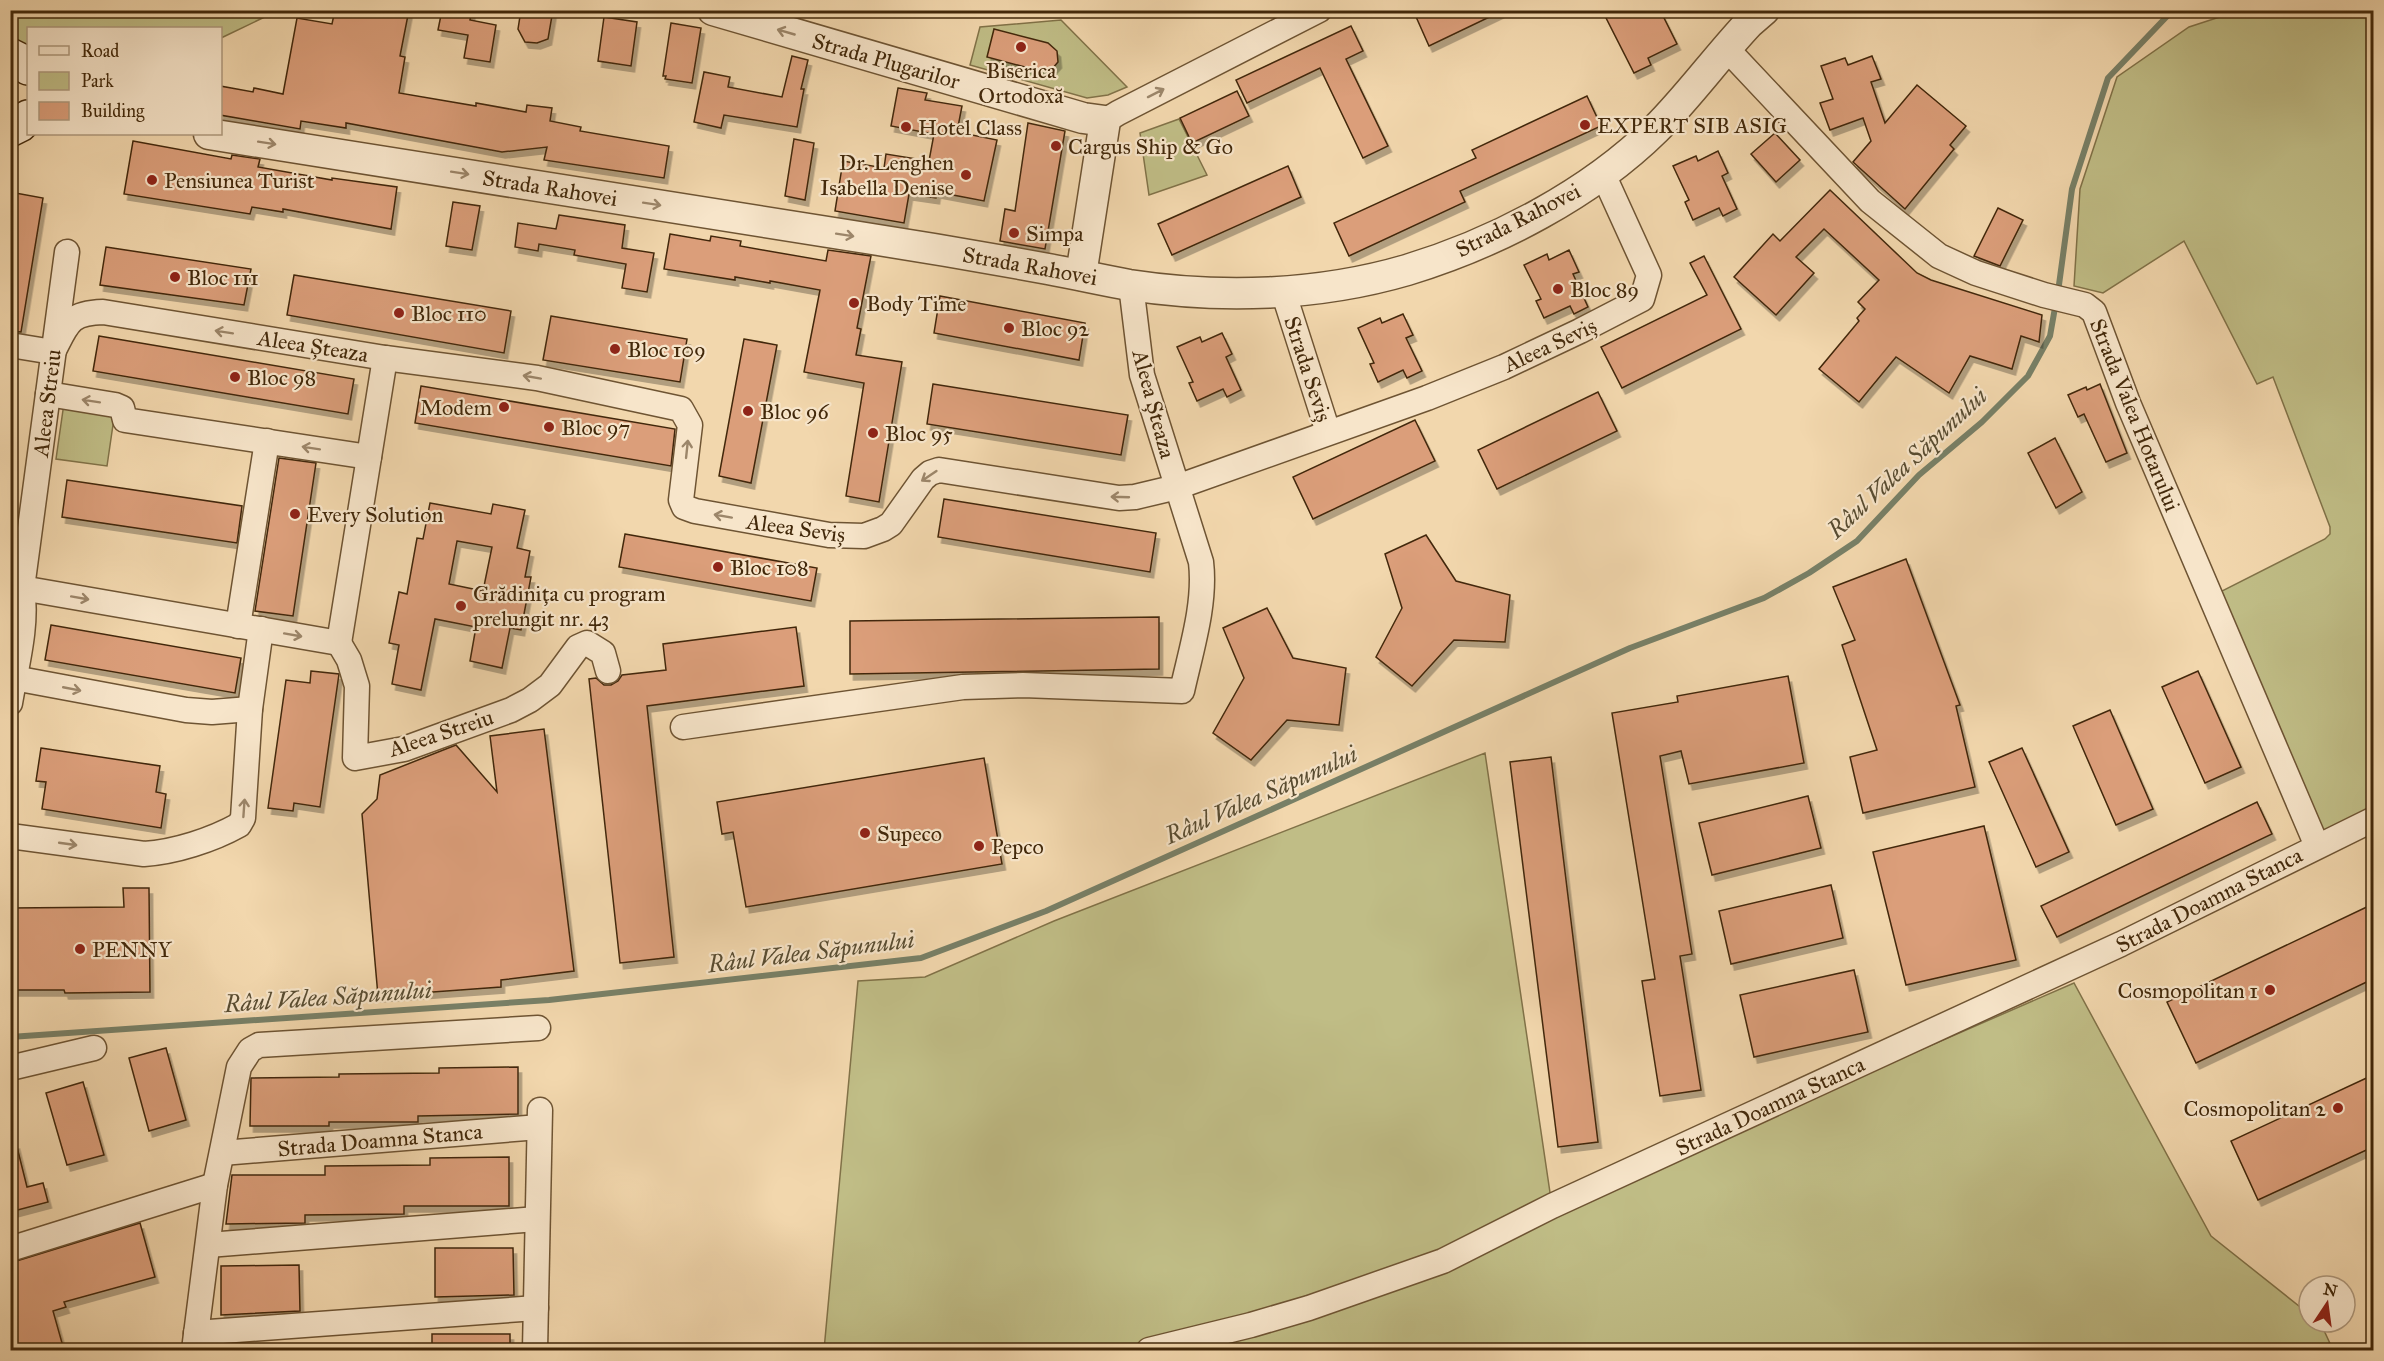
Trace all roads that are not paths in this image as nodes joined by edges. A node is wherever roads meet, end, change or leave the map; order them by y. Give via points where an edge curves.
1 (713, 10) edge
2 (1319, 10) edge
3 (1751, 15) edge
4 (1726, 48) junction
5 (10, 55) edge
6 (27, 67) edge
7 (27, 118) edge
8 (1105, 122) junction
9 (10, 130) edge
10 (215, 135) edge
11 (1603, 174) junction
12 (67, 252) dead end
13 (1081, 275) junction
14 (1131, 285) junction
15 (1284, 291) junction
16 (10, 345) edge
17 (53, 352) junction
18 (385, 358) junction
19 (48, 394) junction
20 (1328, 432) junction
21 (267, 441) junction
22 (369, 457) junction
23 (1177, 488) junction
24 (16, 587) edge
25 (238, 626) junction
26 (261, 629) junction
27 (339, 643) junction
28 (608, 671) dead end
29 (14, 678) junction
30 (10, 703) edge
31 (250, 709) junction
32 (683, 727) dead end
33 (2373, 819) edge
34 (10, 836) edge
35 (2317, 846) junction
36 (538, 1028) dead end
37 (94, 1048) dead end
38 (10, 1068) edge
39 (222, 1153) junction
40 (216, 1185) junction
41 (537, 1219) junction
42 (207, 1245) junction
43 (10, 1249) edge
44 (536, 1308) junction
45 (195, 1342) edge
46 (535, 1350) edge
47 (1149, 1350) edge

8 -> 1 street, Strada Plugarilor
8 -> 2 street
3 - 4 street, Strada Rahovei
4 - 11 street, Strada Rahovei via 1660,125
4 - 35 street, Strada Valea Hotarului via 1870,201 1939,256 1976,273 2085,305 2094,312 2128,403
5 - 6 main road
7 - 9 main road
8 - 13 street
10 -> 13 street, Strada Rahovei
11 - 15 street, Strada Rahovei via 1548,209 1450,255 1358,282
11 - 20 street, Aleea Seviș via 1648,275 1642,299 1504,367
12 - 17 street, Aleea Streiu
13 - 14 street, Strada Rahovei
14 - 15 street, Strada Rahovei via 1215,293
14 - 23 street, Aleea Șteaza via 1142,375
15 - 20 street, Strada Seviș
16 - 17 street
18 -> 17 street, Aleea Șteaza via 103,312 79,314 66,327
17 - 19 street, Aleea Streiu
18 - 22 street, Aleea Șteaza
23 -> 18 street, Aleea Seviș via 1119,498 939,470 923,478 891,524 883,529 864,536 829,535 684,507 681,500 690,425 681,409 537,378
21 -> 19 street via 125,420 122,408 115,405
19 - 24 street, Aleea Streiu
20 - 23 street, Strada Seviș
22 -> 21 street
21 - 25 street
22 - 27 street, Aleea Șteaza
23 - 32 street via 1203,578 1182,691 963,687
24 -> 25 street
24 - 29 street, Aleea Streiu via 25,603
25 - 26 street
26 -> 27 street
26 - 31 street
27 - 28 street, Aleea Streiu via 357,686 356,758 404,750 511,710 550,686 578,647 587,643 603,653
29 - 30 street, Aleea Streiu
29 -> 31 street via 186,710
34 -> 31 street via 144,854 159,853 231,830 243,818
33 - 35 street, Strada Doamna Stanca
35 - 47 street, Strada Doamna Stanca via 2121,944 1552,1206 1443,1261 1309,1308
36 - 39 street via 259,1045 250,1050 239,1067
37 - 38 street
39 - 40 street
39 - 41 street, Strada Doamna Stanca via 539,1118
40 - 42 street
40 - 43 street
41 - 42 street
41 - 44 street, Strada Doamna Stanca
42 - 45 street
44 - 45 street
44 - 46 street, Strada Doamna Stanca

